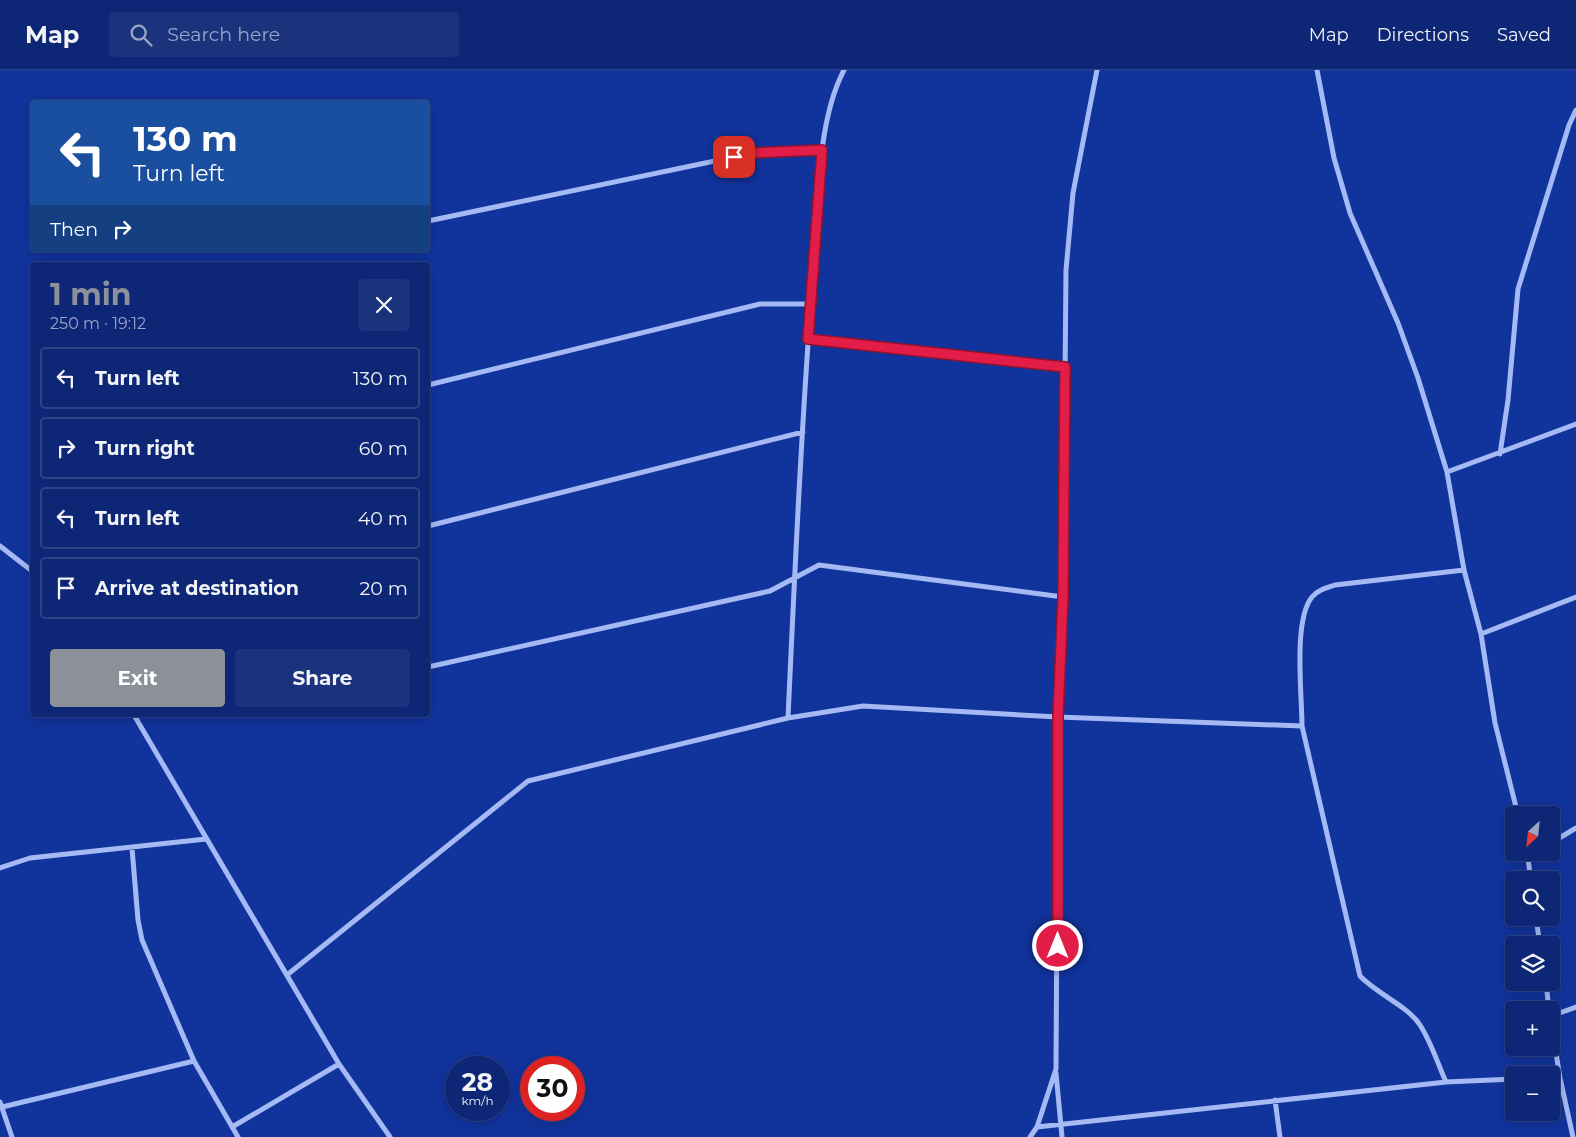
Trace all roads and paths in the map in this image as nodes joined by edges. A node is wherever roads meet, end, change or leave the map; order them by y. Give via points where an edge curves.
1 (844, 70) edge
2 (1096, 70) edge
3 (1317, 70) edge
4 (1576, 110) edge
5 (822, 150) junction
6 (430, 221) edge
7 (810, 304) junction
8 (808, 339) junction
9 (1065, 367) junction
10 (430, 385) edge
11 (1576, 424) edge
12 (803, 432) junction
13 (1500, 454) junction
14 (1447, 472) junction
15 (430, 525) edge
16 (0, 546) edge
17 (30, 569) edge
18 (1464, 570) junction
19 (794, 577) junction
20 (1063, 597) junction
21 (1576, 597) edge
22 (1482, 634) junction
23 (430, 667) edge
24 (135, 717) edge
25 (1058, 717) junction
26 (788, 718) junction
27 (1302, 726) junction
28 (1516, 806) edge
29 (1576, 828) edge
30 (1560, 838) edge
31 (206, 839) junction
32 (132, 848) junction
33 (0, 868) edge
34 (287, 975) junction
35 (1576, 1007) edge
36 (1560, 1013) edge
37 (194, 1061) junction
38 (339, 1064) junction
39 (1056, 1068) junction
40 (1560, 1078) edge
41 (1505, 1079) edge
42 (1446, 1082) junction
43 (1275, 1100) junction
44 (1, 1104) edge
45 (1060, 1124) junction
46 (232, 1127) junction
47 (1037, 1127) junction
48 (1574, 1135) edge
49 (12, 1137) edge
50 (238, 1137) edge
51 (390, 1137) edge
52 (1030, 1137) edge
53 (1062, 1137) edge
54 (1280, 1137) edge

1 - 5 street via 835,88
2 - 9 street via 1073,193 1066,270
3 - 14 street via 1334,158 1350,213 1398,323
4 - 13 street via 1518,289
5 - 6 street via 753,153
5 - 7 street
7 - 8 street
7 - 10 street via 760,304
8 - 9 street
8 - 12 street
9 - 20 street
11 - 13 street
12 - 15 street
12 - 19 street
13 - 14 street
14 - 18 street
16 - 17 street
18 - 22 street
18 - 27 street via 1335,585 1321,590 1312,598 1300,628
19 - 20 street via 819,565
19 - 23 street via 770,591
19 - 26 street
20 - 25 street
21 - 22 street
22 - 28 street via 1495,722
24 - 31 street
25 - 26 street via 863,706
25 - 27 street
25 - 39 street
26 - 34 street via 528,781
27 - 42 street via 1360,976 1420,1024
29 - 30 street
31 - 32 street
31 - 34 street
32 - 33 street via 30,858
32 - 37 street via 142,940
34 - 38 street
35 - 36 street
37 - 44 street
37 - 46 street
38 - 46 street
38 - 51 street
39 - 45 street
39 - 47 street
40 - 48 street
41 - 42 street
42 - 43 street
43 - 45 street
43 - 54 street
44 - 49 street
45 - 47 street
45 - 53 street
46 - 50 street
47 - 52 street

